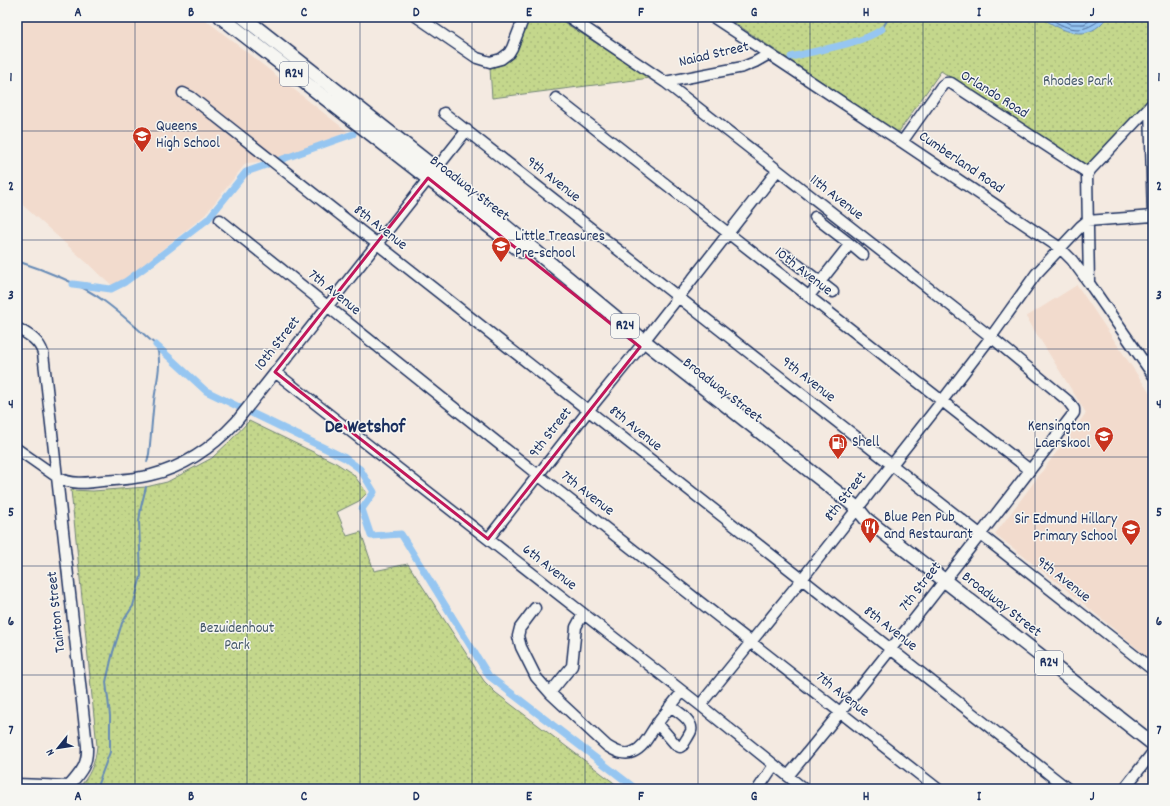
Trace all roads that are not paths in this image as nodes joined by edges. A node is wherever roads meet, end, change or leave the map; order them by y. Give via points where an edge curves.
1 (221, 17) edge
2 (243, 17) edge
3 (417, 17) edge
4 (524, 17) edge
5 (569, 17) edge
6 (713, 17) edge
7 (769, 54) junction
8 (665, 82) junction
9 (183, 93) dead end
10 (556, 98) dead end
11 (1152, 105) edge
12 (444, 113) dead end
13 (466, 130) junction
14 (902, 142) junction
15 (778, 171) junction
16 (432, 173) junction
17 (1088, 173) junction
18 (815, 217) dead end
19 (1153, 217) edge
20 (220, 220) dead end
21 (1087, 221) junction
22 (728, 233) junction
23 (377, 244) junction
24 (850, 244) junction
25 (1060, 248) junction
26 (785, 255) dead end
27 (863, 255) dead end
28 (820, 282) junction
29 (1089, 283) junction
30 (833, 292) dead end
31 (809, 296) junction
32 (679, 297) junction
33 (327, 307) junction
34 (17, 328) edge
35 (991, 337) junction
36 (642, 344) junction
37 (275, 372) junction
38 (1153, 375) edge
39 (942, 401) junction
40 (588, 410) junction
41 (1074, 413) joint
42 (17, 449) edge
43 (891, 465) junction
44 (1030, 470) junction
45 (538, 474) junction
46 (58, 477) junction
47 (855, 511) junction
48 (981, 534) junction
49 (488, 539) junction
50 (802, 579) junction
51 (945, 581) junction
52 (535, 608) dead end
53 (583, 614) junction
54 (751, 642) junction
55 (891, 649) junction
56 (1153, 670) edge
57 (682, 692) junction
58 (550, 693) junction
59 (670, 706) junction
60 (700, 706) junction
61 (841, 713) junction
62 (657, 723) junction
63 (1153, 744) edge
64 (1153, 752) edge
65 (774, 765) junction
66 (788, 776) junction
67 (17, 784) edge
68 (68, 787) edge
69 (758, 789) edge
70 (804, 789) edge
71 (938, 789) edge
72 (1068, 789) edge
73 (1124, 789) edge

1 - 16 main road, Broadway Street / R24
2 - 16 main road, Broadway Street / R24
3 - 4 street via 477,58 490,62 509,53
5 - 8 street, 11th Avenue
6 - 7 street, Cumberland Road
7 - 8 street, Naiad Street via 743,66
7 - 14 street, Cumberland Road
8 - 15 street, 11th Avenue
9 - 23 street, 8th Avenue
10 - 22 street, 10th Avenue
11 - 17 street
11 - 19 street
12 - 13 street, 9th Avenue
13 - 16 street, 10th Street
13 - 32 street, 9th Avenue
14 - 17 street, Orlando Road via 941,86 951,83
14 - 25 street, Cumberland Road
15 - 22 street, 9th Street
15 - 35 street, 11th Avenue
16 - 23 street, 10th Street
16 - 36 main road, Broadway Street / R24
17 - 21 street
18 - 24 street
19 - 21 street
20 - 33 street, 7th Avenue
21 - 25 street, 8th Street
21 - 29 street
22 - 31 street, 10th Avenue
22 - 32 street, 9th Street
23 - 33 street, 10th Street
23 - 40 street, 8th Avenue
24 - 27 street
24 - 28 street
25 - 29 street, Cumberland Road
25 - 35 street, 8th Street via 1036,274
26 - 28 street
28 - 30 street
28 - 31 street
29 - 38 street, Cumberland Road
31 - 39 street, 10th Avenue
32 - 36 street, 9th Street
32 - 43 street, 9th Avenue
33 - 37 street, 10th Street
33 - 45 street, 7th Avenue
34 - 46 street, Tainton Street via 36,340 43,353
35 - 39 street, 8th Street
35 - 41 street, 11th Avenue via 1071,403
36 - 40 street, 9th Street
36 - 47 main road, Broadway Street / R24
37 - 46 street, 10th Street via 226,432 189,460 137,478 73,483
37 - 49 street, 6th Avenue
39 - 43 street, 8th Street
39 - 44 street, 10th Avenue
40 - 45 street, 9th Street
40 - 50 street, 8th Avenue
41 - 44 street, 7th Street
42 - 46 street
43 - 47 street, 8th Street
43 - 48 street, 9th Avenue
44 - 48 street, 7th Street
45 - 49 street, 9th Street
45 - 54 street, 7th Avenue
46 - 68 street, Tainton Street via 87,751 82,770
47 - 50 street, 8th Street
47 - 51 main road, Broadway Street / R24
48 - 51 street, 7th Street
48 - 56 street, 9th Avenue
49 - 53 street, 6th Avenue
50 - 54 street, 8th Street
50 - 55 street, 8th Avenue
51 - 55 street, 7th Street
51 - 63 main road, Broadway Street / R24
52 - 58 street via 520,628 518,636 536,677
53 - 57 street, 6th Avenue
53 - 58 street via 576,627 572,666
54 - 60 street, 8th Street
54 - 61 street, 7th Avenue
55 - 61 street, 7th Street
55 - 72 street, 8th Avenue
57 - 59 street
57 - 60 street, 6th Avenue
58 - 62 street via 615,751 633,752 644,743
59 - 62 street
59 - 62 street via 690,722 692,730 683,746 676,745
60 - 65 street, 6th Avenue
61 - 66 street, 7th Street
61 - 71 street, 7th Avenue
64 - 73 street
65 - 66 street, 6th Avenue
65 - 69 street
66 - 70 street, 6th Avenue
67 - 68 street

